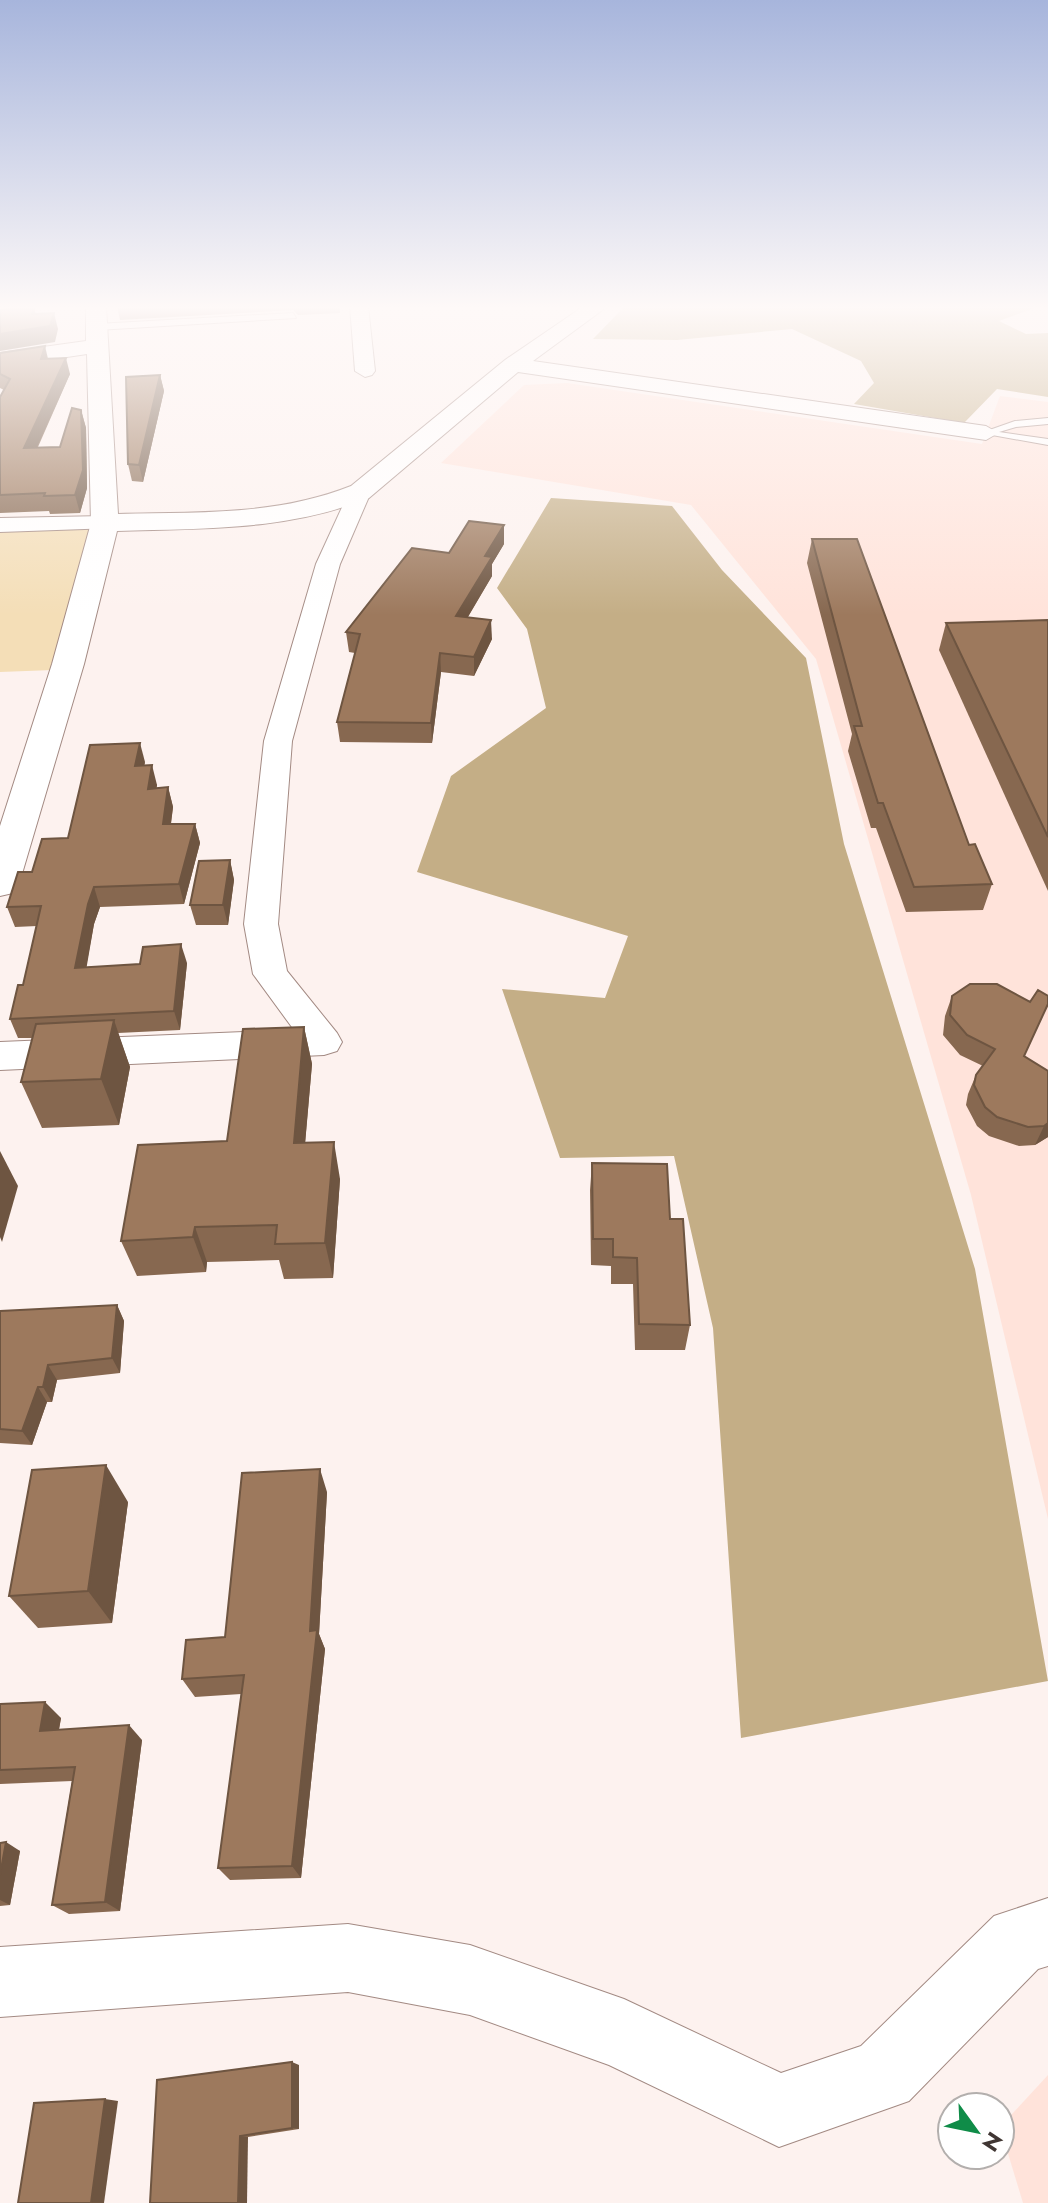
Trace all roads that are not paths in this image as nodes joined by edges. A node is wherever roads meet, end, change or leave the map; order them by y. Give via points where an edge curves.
1 (100, 409) edge
2 (460, 409) edge
3 (818, 409) edge
4 (1048, 421) edge
5 (986, 433) junction
6 (1048, 442) edge
7 (360, 492) junction
8 (105, 523) junction
9 (0, 525) edge
10 (0, 884) edge
11 (0, 1056) edge
12 (1048, 1932) edge
13 (0, 1982) edge

1 - 8 street
2 - 7 street
3 - 5 street
4 - 5 lane
5 - 6 lane
7 - 8 street via 332,506 277,516
7 - 11 street via 328,564 278,741 261,924 270,974 324,1042
8 - 9 street
8 - 10 street
12 - 13 street via 1018,1940 883,2075 779,2110 624,2035 484,1985 348,1958

